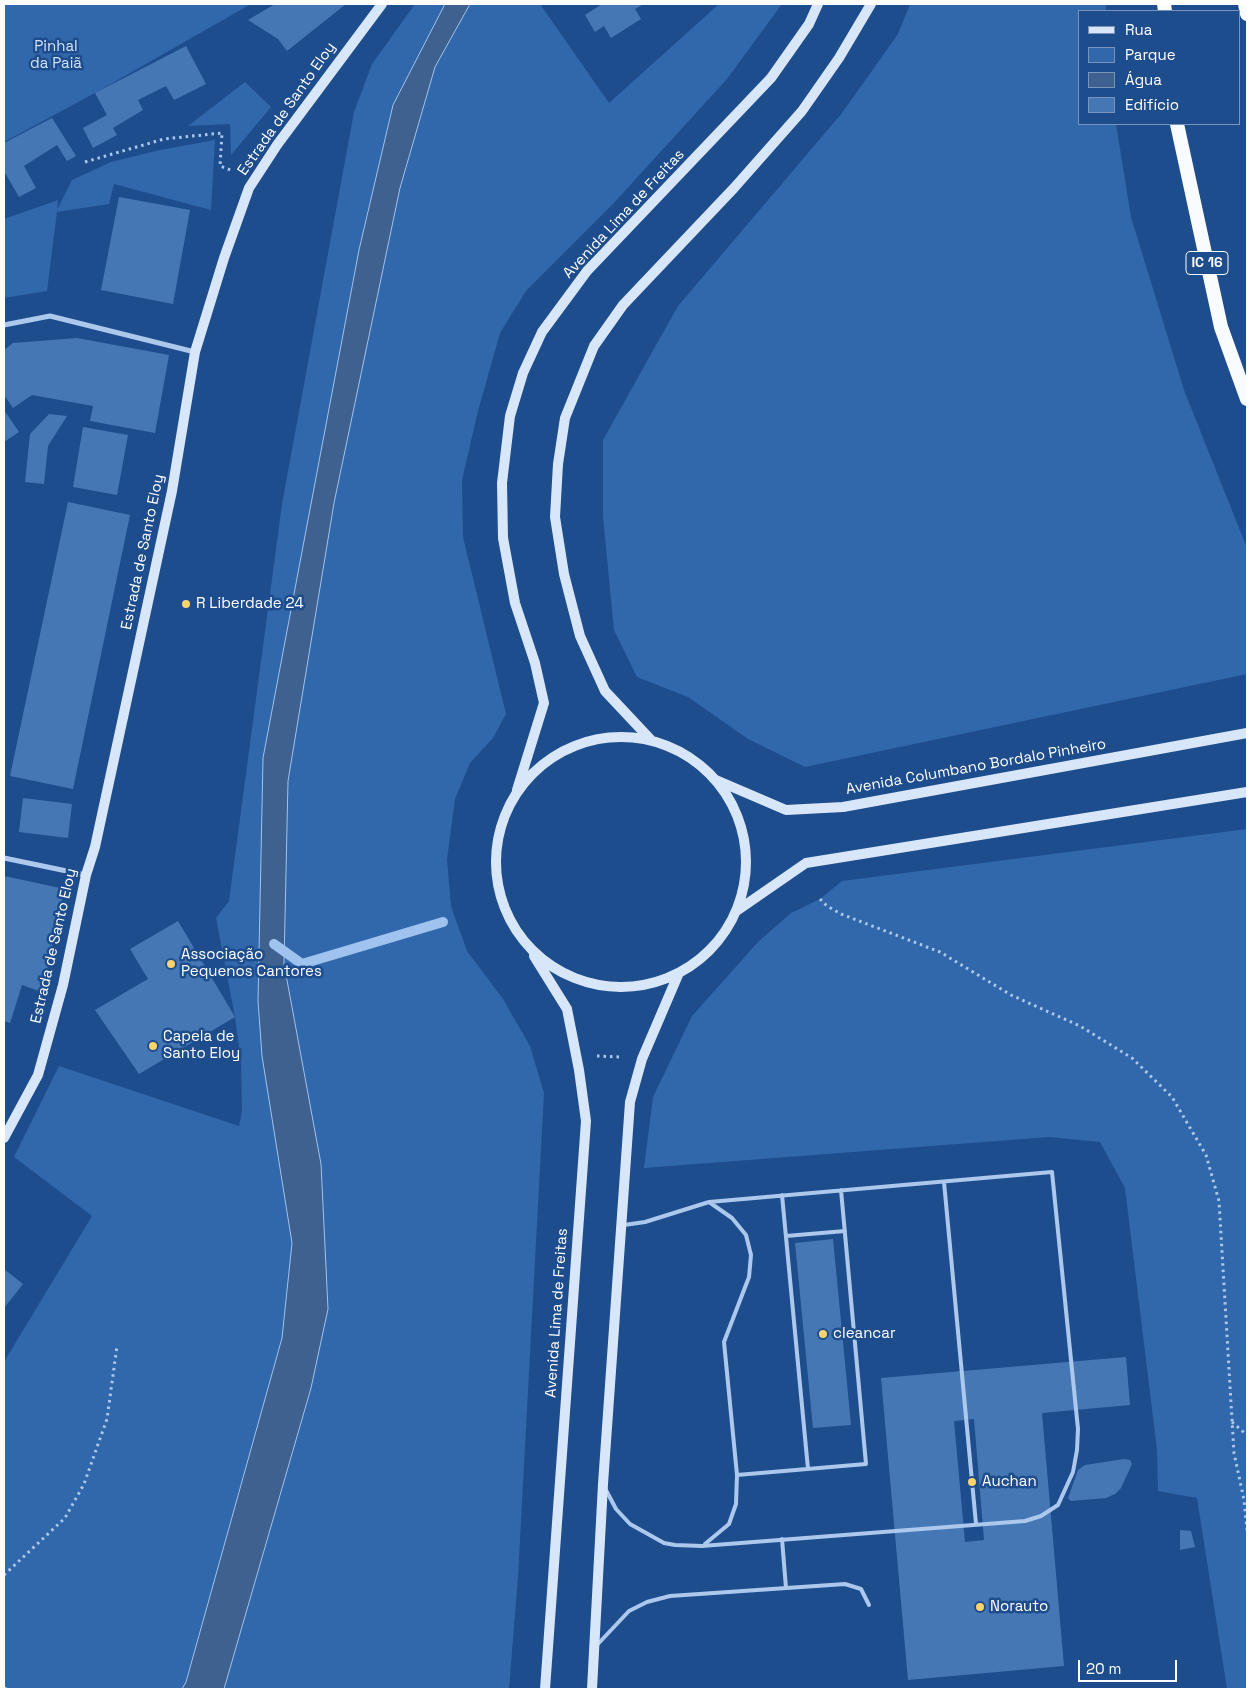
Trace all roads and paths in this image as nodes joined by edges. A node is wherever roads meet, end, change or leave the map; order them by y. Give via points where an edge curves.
1 (382, 4) edge
2 (818, 4) edge
3 (871, 4) edge
4 (1245, 4) edge
5 (1247, 14) edge
6 (1177, 125) edge
7 (85, 162) dead end
8 (254, 180) junction
9 (4, 326) edge
10 (195, 352) junction
11 (1247, 399) edge
12 (1247, 733) edge
13 (650, 740) junction
14 (715, 779) junction
15 (517, 790) junction
16 (1247, 792) edge
17 (4, 858) edge
18 (86, 876) junction
19 (820, 898) dead end
20 (738, 910) junction
21 (531, 951) junction
22 (678, 975) junction
23 (589, 1055) dead end
24 (620, 1057) dead end
25 (4, 1138) edge
26 (944, 1182) junction
27 (841, 1190) junction
28 (782, 1195) junction
29 (710, 1202) junction
30 (621, 1225) junction
31 (844, 1231) junction
32 (786, 1236) junction
33 (117, 1346) dead end
34 (1232, 1422) junction
35 (1247, 1435) edge
36 (808, 1469) junction
37 (737, 1475) junction
38 (603, 1484) junction
39 (976, 1524) junction
40 (1247, 1530) edge
41 (782, 1539) junction
42 (702, 1546) junction
43 (4, 1575) edge
44 (786, 1588) junction
45 (869, 1605) dead end
46 (596, 1647) junction
47 (4, 1688) edge
48 (8, 1689) edge
49 (545, 1689) edge
50 (592, 1689) edge

1 - 8 main road, Estrada de Santo Eloy
2 - 15 main road, Avenida Lima de Freitas via 809,24 771,78 587,271 542,332 523,373 510,416 502,483 503,538 516,603 544,703
3 - 13 main road via 802,111 623,305 594,346 564,418 555,517 564,574 580,636 605,691
4 - 5 highway
6 - 11 highway, IC 16 via 1220,327
7 - 8 path via 164,139 222,133 220,166
8 - 10 main road, Estrada de Santo Eloy via 236,222
9 - 10 street via 50,316
10 - 18 main road, Estrada de Santo Eloy via 172,491
12 - 14 main road, Avenida Columbano Bordalo Pinheiro via 844,807 786,810
13 - 14 main road via 686,754
13 - 15 main road via 613,736 576,744 542,763
14 - 20 main road via 734,808 745,841 746,876
15 - 21 main road via 501,822 495,856 498,890 510,923
16 - 20 main road via 806,863
17 - 18 street
18 - 25 main road, Estrada de Santo Eloy via 63,985 38,1075
19 - 34 path via 841,914 940,952 1011,995 1080,1026 1132,1058 1172,1097 1206,1154 1219,1201
20 - 22 main road via 716,944 703,958
21 - 22 main road via 556,970 585,983 616,989 648,986
21 - 49 main road, Avenida Lima de Freitas via 567,1009 586,1120
22 - 30 main road via 642,1059 630,1102
23 - 24 path
26 - 27 lane
26 - 39 lane
26 - 39 lane via 1052,1172 1078,1429 1073,1472 1058,1505 1025,1521
27 - 28 lane
27 - 31 lane
28 - 29 lane
28 - 32 lane
29 - 30 lane via 645,1222
29 - 37 lane via 732,1218 746,1235 751,1255 749,1277 724,1342
30 - 38 main road
31 - 32 lane
31 - 36 lane via 866,1464
32 - 36 lane
33 - 43 path via 107,1418 84,1484 65,1518
34 - 35 path
34 - 40 path
36 - 37 lane
37 - 42 lane via 736,1504 730,1524
38 - 42 lane via 616,1508 630,1524 664,1543
38 - 46 main road
39 - 41 lane
41 - 42 lane
41 - 44 lane
44 - 45 lane via 854,1586 866,1596
44 - 46 lane via 670,1596 646,1602 629,1611
46 - 50 main road
47 - 48 path

